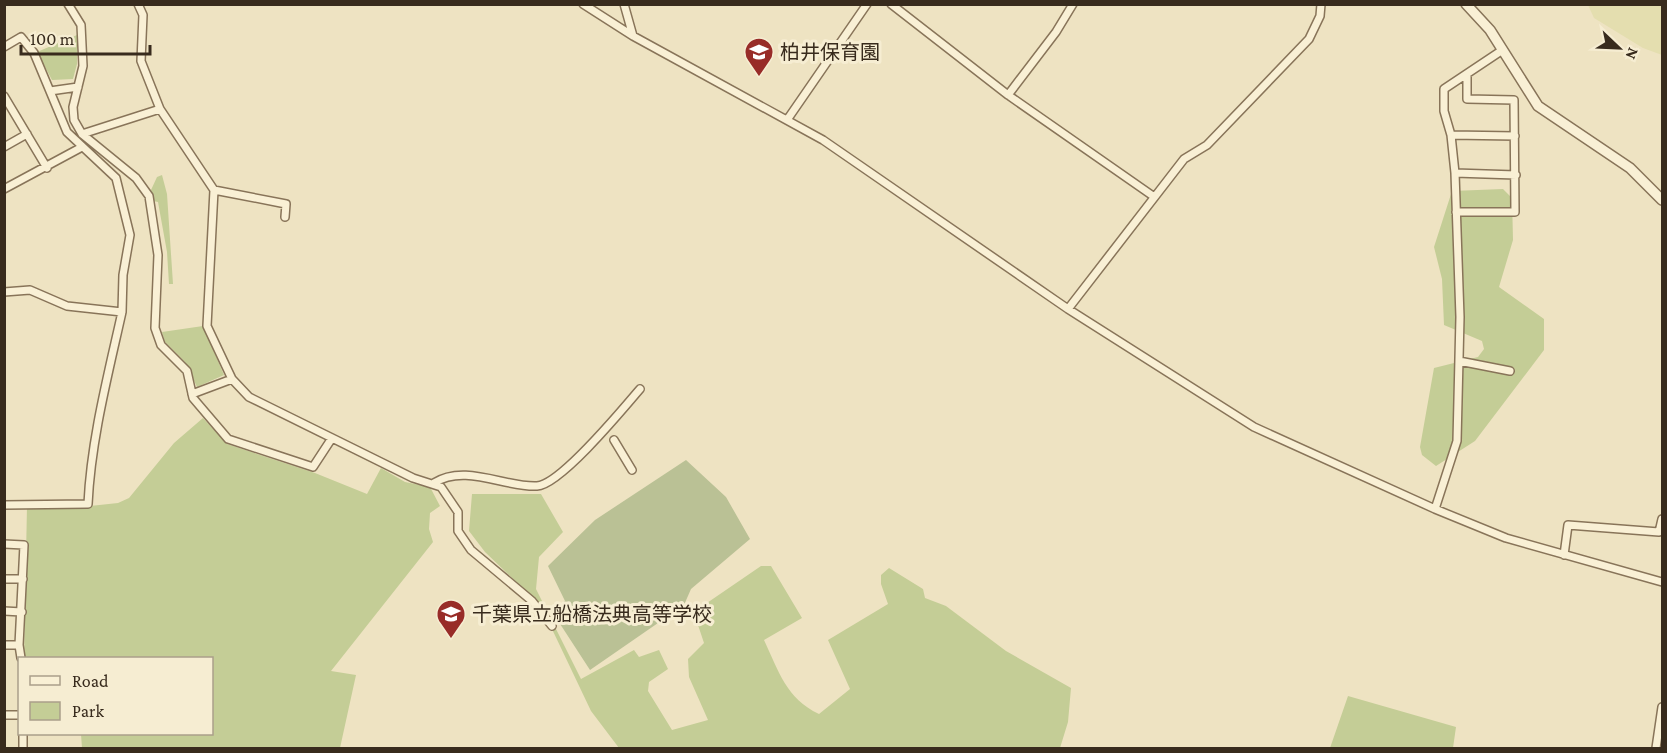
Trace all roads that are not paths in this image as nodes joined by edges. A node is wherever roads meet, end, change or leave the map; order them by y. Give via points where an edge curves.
1 (68, 4) edge
2 (138, 4) edge
3 (583, 4) edge
4 (624, 4) edge
5 (867, 4) edge
6 (891, 4) edge
7 (1073, 4) edge
8 (1321, 4) edge
9 (1466, 4) edge
10 (633, 36) junction
11 (4, 47) edge
12 (1501, 51) junction
13 (1467, 75) junction
14 (78, 87) junction
15 (50, 91) junction
16 (1008, 95) junction
17 (4, 96) edge
18 (160, 109) junction
19 (787, 120) junction
20 (27, 134) junction
21 (82, 134) junction
22 (1451, 135) junction
23 (4, 136) edge
24 (1515, 136) junction
25 (7, 146) edge
26 (82, 147) junction
27 (47, 168) junction
28 (1455, 173) junction
29 (1516, 175) junction
30 (4, 189) edge
31 (214, 190) junction
32 (1153, 196) junction
33 (1662, 200) edge
34 (1456, 212) junction
35 (285, 217) dead end
36 (4, 291) edge
37 (1068, 309) junction
38 (122, 312) junction
39 (1459, 361) junction
40 (1510, 371) dead end
41 (232, 379) junction
42 (639, 389) dead end
43 (192, 394) junction
44 (332, 438) junction
45 (614, 440) dead end
46 (632, 470) dead end
47 (434, 483) junction
48 (4, 505) edge
49 (1435, 509) junction
50 (1662, 519) edge
51 (4, 544) edge
52 (1564, 555) junction
53 (4, 579) edge
54 (23, 579) junction
55 (1662, 582) edge
56 (4, 611) edge
57 (22, 612) junction
58 (552, 626) dead end
59 (4, 645) edge
60 (19, 645) junction
61 (21, 657) edge
62 (1662, 707) edge
63 (1656, 748) edge

1 - 14 street via 81,26 83,66
2 - 18 street via 143,15 141,61
3 - 10 street
4 - 10 street
5 - 19 street
6 - 16 street
7 - 16 street
8 - 32 street via 1309,39 1208,145 1184,159
9 - 12 street via 1490,30
10 - 19 street
11 - 15 street via 21,37 34,53
12 - 13 street
12 - 33 street via 1538,106 1630,168
13 - 22 street via 1444,90 1444,111
13 - 24 street via 1467,99 1514,100
14 - 15 street
14 - 21 street via 74,120
15 - 26 street via 67,132
16 - 32 street
17 - 20 street
18 - 21 street
18 - 31 street
19 - 37 street via 823,140
20 - 25 street
20 - 27 street
21 - 43 street via 136,178 149,196 158,255 155,328 160,345 187,371
22 - 24 street
22 - 28 street
23 - 25 street
24 - 29 street
26 - 27 street
26 - 38 street via 116,178 130,235
27 - 30 street
28 - 29 street
28 - 34 street
29 - 34 street via 1515,212
31 - 35 street via 286,204
31 - 41 street via 207,326
32 - 37 street
34 - 39 street via 1461,277
36 - 38 street via 30,290 67,306
37 - 49 street via 1254,427
38 - 48 street via 100,413 88,504
39 - 40 street
39 - 49 street via 1457,441
41 - 43 street
41 - 44 street via 249,397
42 - 47 street via 591,445 544,484 445,476
43 - 44 street via 228,439 313,467
44 - 47 street via 413,478
45 - 46 street
47 - 58 street via 458,512 456,527 471,550 532,601
49 - 52 street via 1506,538
50 - 52 street via 1659,532 1568,525
51 - 54 street via 24,545
52 - 55 street
53 - 54 street
54 - 57 street
56 - 57 street
57 - 60 street
59 - 60 street
60 - 61 street
62 - 63 street

